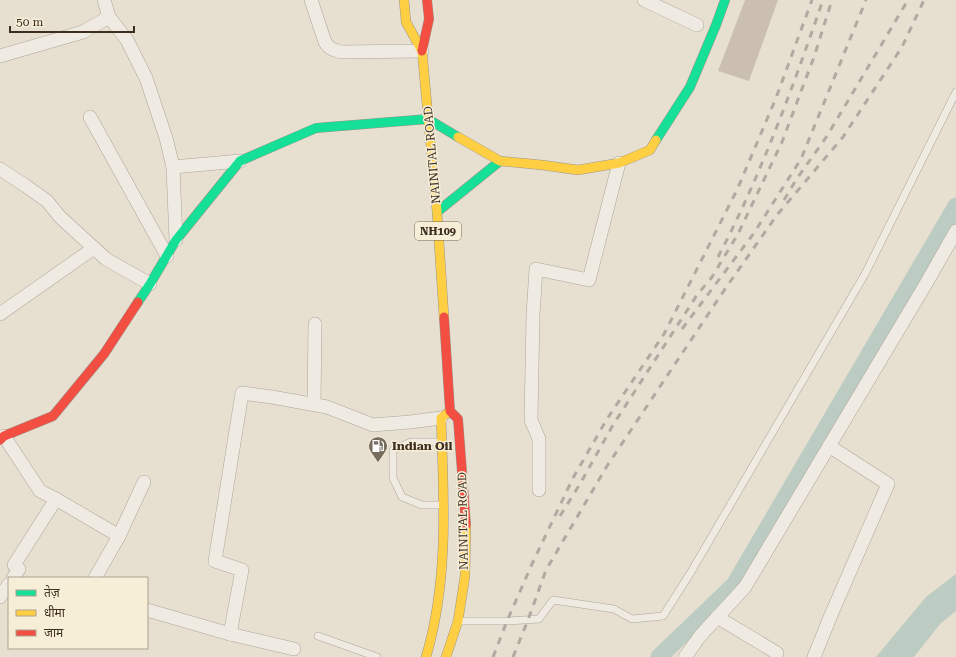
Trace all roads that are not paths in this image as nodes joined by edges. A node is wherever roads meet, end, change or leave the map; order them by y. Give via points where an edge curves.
1 (104, 0) edge
2 (311, 0) edge
3 (404, 0) edge
4 (427, 0) edge
5 (644, 0) edge
6 (725, 0) edge
7 (110, 17) junction
8 (697, 25) dead end
9 (422, 51) junction
10 (0, 56) edge
11 (956, 92) edge
12 (90, 117) dead end
13 (428, 119) junction
14 (240, 161) junction
15 (500, 161) junction
16 (619, 163) junction
17 (173, 167) junction
18 (0, 170) edge
19 (437, 212) junction
20 (956, 231) edge
21 (176, 240) junction
22 (94, 248) junction
23 (167, 256) junction
24 (150, 284) junction
25 (0, 314) edge
26 (315, 324) dead end
27 (314, 404) junction
28 (445, 415) junction
29 (2, 438) edge
30 (442, 442) junction
31 (829, 446) junction
32 (144, 482) dead end
33 (539, 490) dead end
34 (56, 499) junction
35 (454, 505) junction
36 (119, 536) junction
37 (14, 577) edge
38 (96, 577) edge
39 (8, 585) edge
40 (0, 597) edge
41 (148, 610) edge
42 (717, 617) junction
43 (458, 621) junction
44 (230, 634) junction
45 (318, 636) dead end
46 (294, 649) dead end
47 (777, 653) dead end
48 (377, 657) edge
49 (426, 657) edge
50 (446, 657) edge
51 (685, 657) edge
52 (814, 657) edge

1 - 7 street
2 - 9 street via 329,48 341,52
3 - 9 main road, NAINITAL ROAD / NH109 via 406,22
4 - 9 main road via 428,19
5 - 8 street
6 - 16 main road via 690,87 650,150
7 - 10 street via 83,32
7 - 17 street via 127,40 146,78
9 - 13 main road, NAINITAL ROAD / NH109
11 - 43 lane via 865,274 663,616 632,619 614,610 553,600 539,619
12 - 23 street
13 - 14 main road via 316,128
13 - 15 main road
13 - 19 main road, NAINITAL ROAD / NH109
14 - 17 street
14 - 21 main road
15 - 16 main road via 578,170
15 - 19 main road
16 - 33 street via 589,280 536,269 531,420 539,439
17 - 21 street
18 - 22 street via 46,201
19 - 28 main road, NAINITAL ROAD / NH109
20 - 31 street
21 - 23 main road
22 - 24 street via 106,259
22 - 25 street
23 - 24 main road
24 - 29 main road via 104,354 53,416
26 - 27 street
27 - 28 street via 373,424 410,422
27 - 44 street via 242,393 215,561 242,570
28 - 30 main road, NAINITAL ROAD / NH109
28 - 35 main road, NAINITAL ROAD / NH109 via 458,419
29 - 34 street via 40,491
30 - 35 main road, NAINITAL ROAD / NH109
30 - 35 lane via 411,442 393,450 393,478 402,497 422,505
31 - 42 street via 746,587
31 - 52 street via 888,484
32 - 36 street
34 - 36 street
34 - 37 street via 14,565 19,569
35 - 43 main road, NAINITAL ROAD / NH109 via 466,526 465,576
35 - 49 main road, NAINITAL ROAD / NH109 via 444,517 438,605
36 - 38 street
39 - 40 street
41 - 44 street
42 - 47 street
42 - 51 street
43 - 50 main road, NAINITAL ROAD / NH109
44 - 46 street
45 - 48 lane

